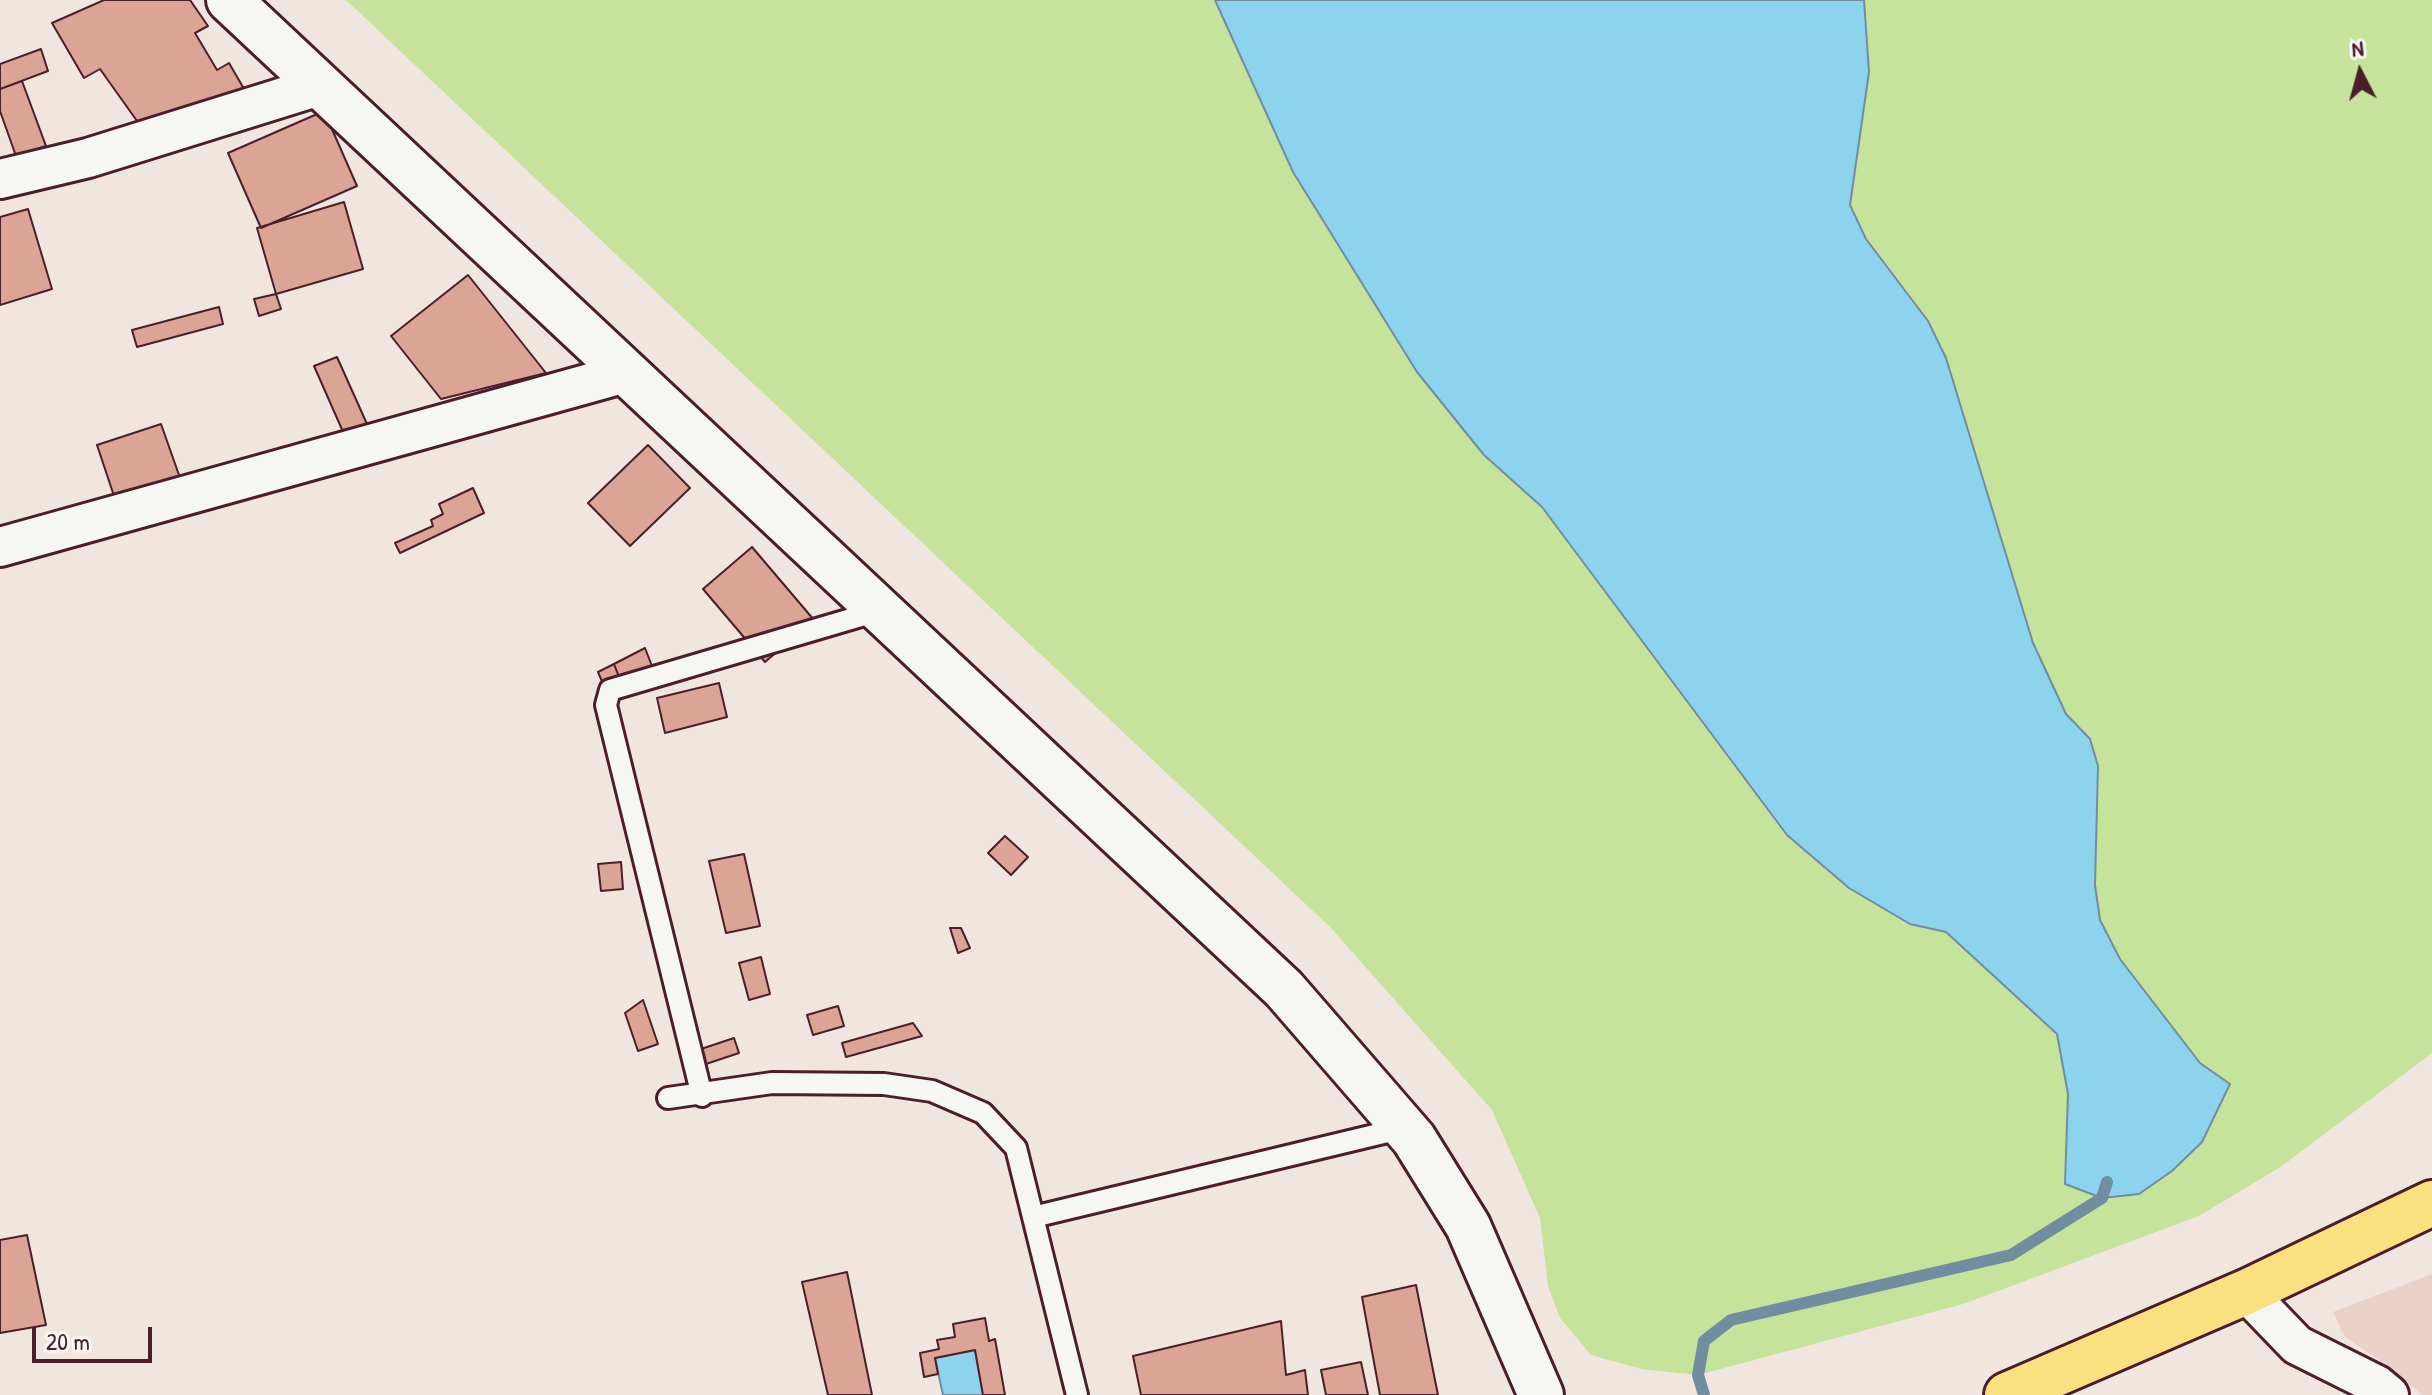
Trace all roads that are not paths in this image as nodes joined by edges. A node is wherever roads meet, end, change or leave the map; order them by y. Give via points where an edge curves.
1 (229, 0) edge
2 (319, 86) junction
3 (0, 179) edge
4 (626, 373) junction
5 (0, 547) edge
6 (878, 611) junction
7 (702, 1096) junction
8 (668, 1098) dead end
9 (1404, 1128) junction
10 (2432, 1203) edge
11 (1033, 1217) junction
12 (2246, 1292) junction
13 (1077, 1395) edge
14 (1541, 1395) edge
15 (2007, 1395) edge
16 (2389, 1395) edge

1 - 2 street
2 - 3 street via 88,158
2 - 4 street
4 - 5 street
4 - 6 street
6 - 7 lane via 610,690 606,705
6 - 9 street via 1284,989
7 - 8 lane
7 - 11 lane via 772,1083 884,1084 932,1091 983,1113 1016,1148
9 - 11 lane
9 - 14 street via 1468,1226
10 - 12 highway
11 - 13 lane
12 - 15 highway
12 - 16 street via 2297,1345

